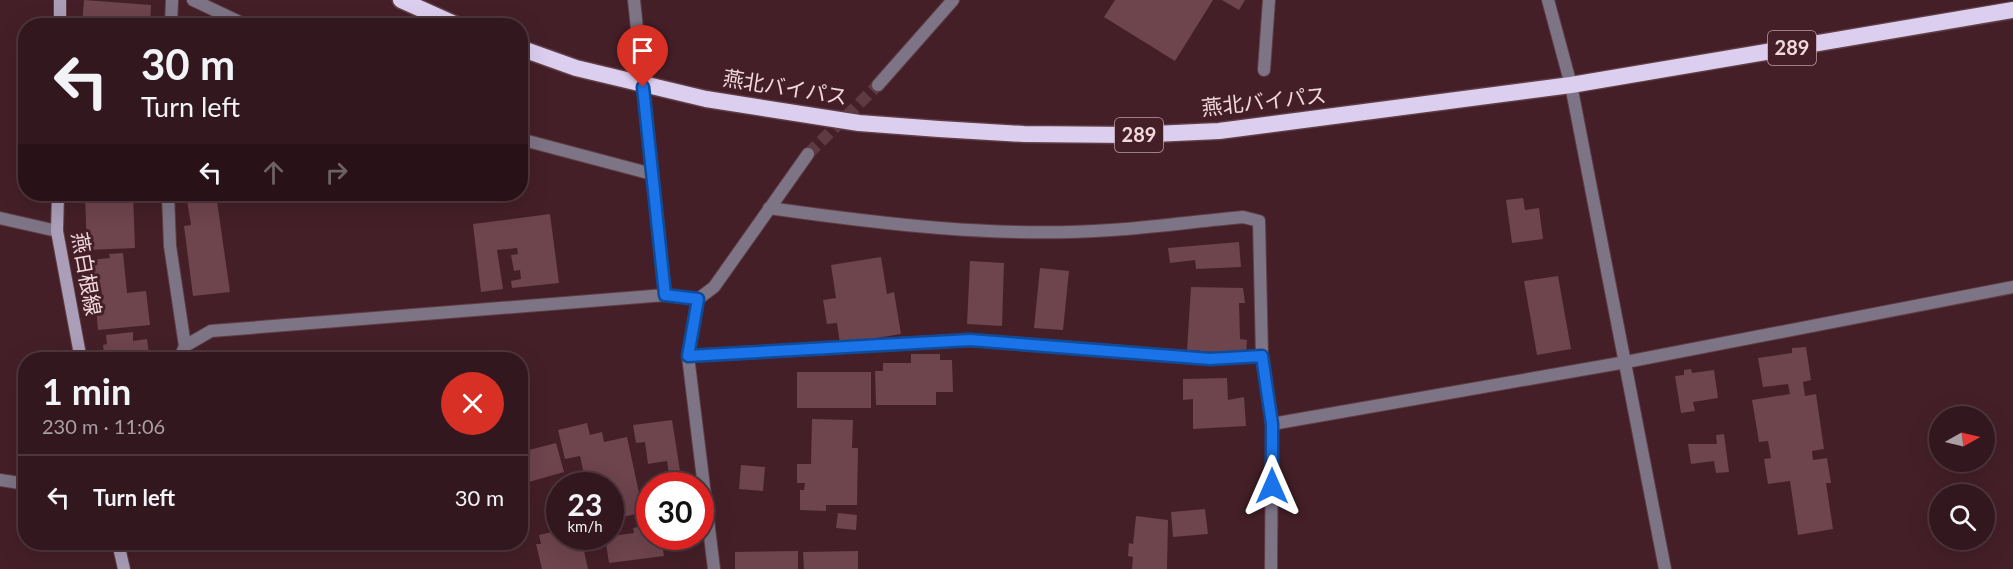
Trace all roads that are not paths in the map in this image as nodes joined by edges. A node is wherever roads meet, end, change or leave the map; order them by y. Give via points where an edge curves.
1 (60, 0) edge
2 (172, 0) edge
3 (193, 0) edge
4 (401, 0) edge
5 (634, 0) edge
6 (953, 0) edge
7 (1269, 0) edge
8 (1548, 0) edge
9 (2013, 10) edge
10 (60, 18) edge
11 (171, 18) edge
12 (231, 18) edge
13 (441, 18) edge
14 (528, 51) edge
15 (1264, 70) dead end
16 (1571, 85) junction
17 (878, 86) tunnel mouth
18 (528, 141) edge
19 (808, 154) tunnel mouth
20 (652, 174) junction
21 (58, 201) edge
22 (168, 201) edge
23 (769, 208) junction
24 (0, 218) edge
25 (57, 231) junction
26 (2013, 287) edge
27 (665, 295) junction
28 (698, 299) junction
29 (185, 346) junction
30 (80, 352) edge
31 (182, 352) edge
32 (688, 356) junction
33 (1262, 356) junction
34 (1626, 362) junction
35 (1272, 424) junction
36 (0, 480) edge
37 (18, 483) edge
38 (120, 550) edge
39 (124, 569) edge
40 (714, 569) edge
41 (1271, 569) edge
42 (1665, 569) edge

1 - 10 main road
2 - 11 street
3 - 12 street
4 - 13 highway
5 - 20 street
6 - 17 street
7 - 15 street
8 - 16 street
9 - 16 highway, 燕北バイパス / 289
14 - 16 highway, 燕北バイパス / 289, bridge via 576,68 706,99 859,123 1023,134 1131,135 1240,128
16 - 34 street
18 - 20 street
19 - 23 street
20 - 27 street
21 - 25 main road, 燕白根線
22 - 29 street via 170,246
23 - 28 street via 714,287
23 - 33 street via 876,223 987,230 1109,230 1243,217 1259,221
24 - 25 street
25 - 30 main road, 燕白根線
26 - 34 street
27 - 28 street
27 - 29 street via 211,331
28 - 32 street
29 - 31 street
32 - 33 street via 970,340 1210,359
32 - 40 street
33 - 35 street
34 - 35 street
34 - 42 street
35 - 41 street
36 - 37 street
38 - 39 main road

